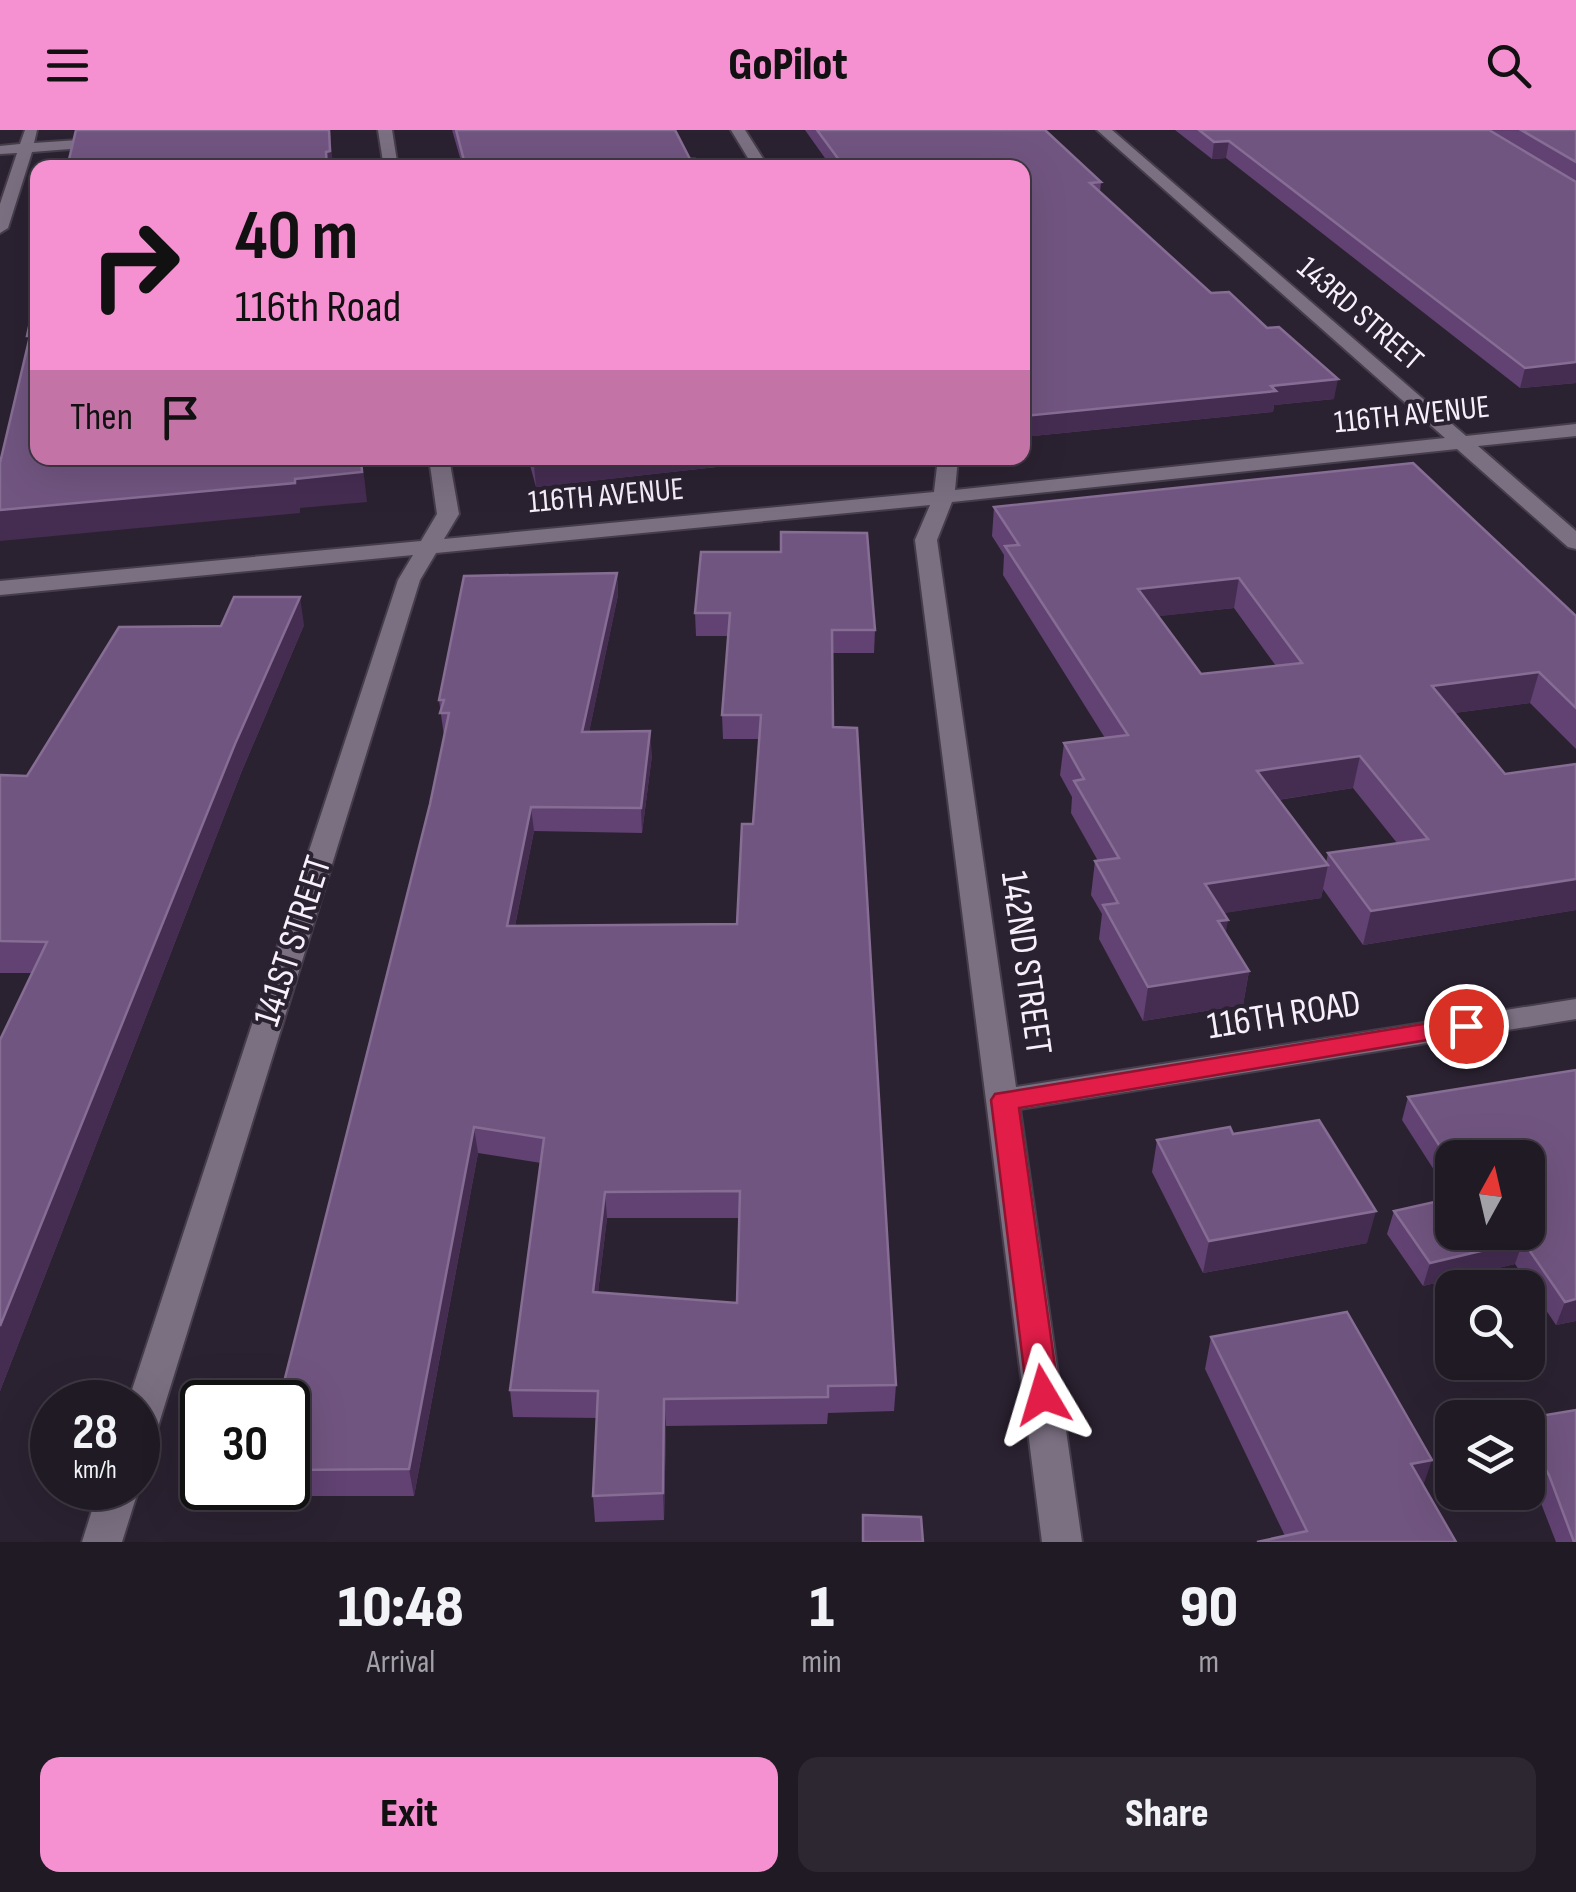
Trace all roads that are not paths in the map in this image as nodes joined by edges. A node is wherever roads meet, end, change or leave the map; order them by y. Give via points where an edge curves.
1 (31, 130) edge
2 (385, 130) edge
3 (738, 130) edge
4 (1104, 130) edge
5 (122, 142) edge
6 (26, 148) junction
7 (0, 150) edge
8 (390, 160) edge
9 (757, 160) edge
10 (0, 228) edge
11 (1576, 430) edge
12 (1462, 442) junction
13 (440, 465) edge
14 (947, 465) edge
15 (944, 497) junction
16 (1576, 542) edge
17 (429, 546) junction
18 (0, 588) edge
19 (1576, 1008) edge
20 (1005, 1100) junction
21 (154, 1380) edge
22 (112, 1510) edge
23 (102, 1542) edge
24 (1062, 1542) edge

1 - 6 street
2 - 8 street
3 - 9 street
4 - 12 street, 143RD STREET
5 - 6 street
6 - 7 street
6 - 10 street
11 - 12 street, 116TH AVENUE
12 - 15 street, 116TH AVENUE
12 - 16 street, 143RD STREET
13 - 17 street, 141ST STREET via 448,514
14 - 15 street, 142ND STREET
15 - 17 street, 116TH AVENUE
15 - 20 street, 142ND STREET via 926,540
17 - 18 street, 116TH AVENUE
17 - 21 street, 141ST STREET via 409,580
19 - 20 street, 116TH ROAD
20 - 24 street, 142ND STREET
22 - 23 street

